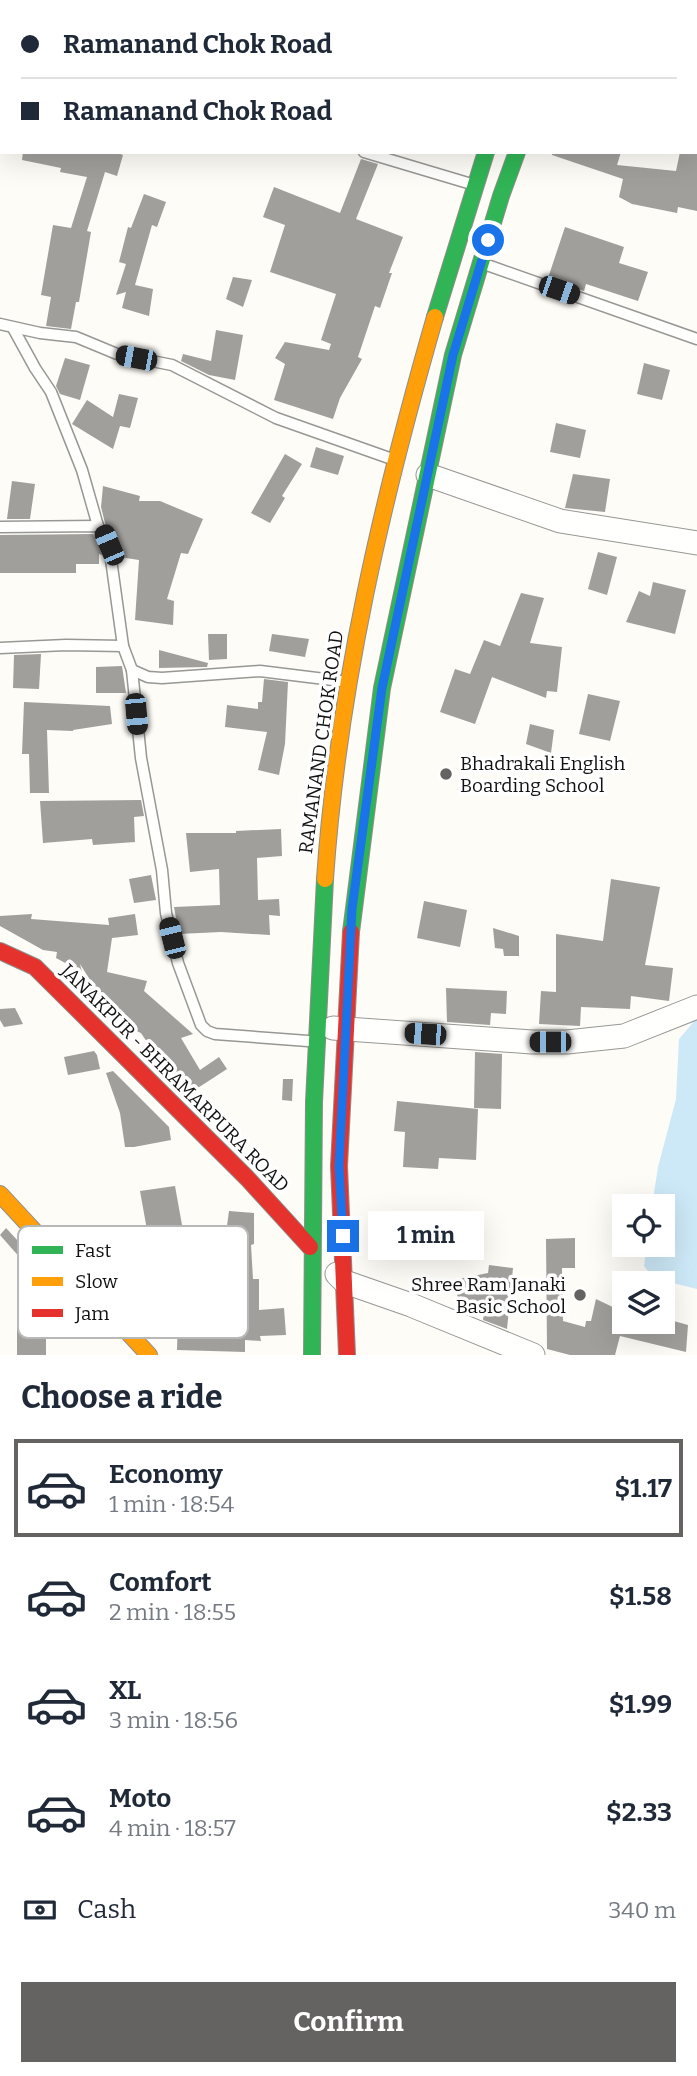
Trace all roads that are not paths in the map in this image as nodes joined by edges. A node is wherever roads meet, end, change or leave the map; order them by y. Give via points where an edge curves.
1 (371, 154) edge
2 (485, 154) edge
3 (516, 154) edge
4 (475, 185) junction
5 (481, 263) junction
6 (0, 324) edge
7 (13, 328) junction
8 (697, 339) edge
9 (396, 461) junction
10 (428, 475) junction
11 (98, 526) junction
12 (0, 527) edge
13 (697, 543) edge
14 (123, 646) junction
15 (0, 648) edge
16 (132, 670) junction
17 (348, 682) junction
18 (0, 951) edge
19 (697, 1007) edge
20 (345, 1028) junction
21 (316, 1034) junction
22 (0, 1194) edge
23 (30, 1226) edge
24 (310, 1247) junction
25 (345, 1282) junction
26 (133, 1338) edge
27 (149, 1355) edge
28 (312, 1355) edge
29 (347, 1355) edge
30 (533, 1355) edge

1 - 4 lane
2 - 4 main road, RAMANAND CHOK ROAD
3 - 5 main road
4 - 9 main road, RAMANAND CHOK ROAD
5 - 8 lane
5 - 10 main road via 453,355
6 - 7 lane
7 - 9 lane via 76,337 117,354 172,365 276,418
7 - 11 lane via 51,392
9 - 17 main road, RAMANAND CHOK ROAD
10 - 13 street via 560,521
10 - 20 main road via 382,688 352,909
11 - 12 lane
11 - 14 lane via 109,545
14 - 15 lane
14 - 16 lane
16 - 17 lane via 162,678 260,671
16 - 21 lane via 166,913 178,963 201,1024 215,1034
17 - 21 main road, RAMANAND CHOK ROAD via 324,869
18 - 24 main road, JANAKPUR - BHRAMARPURA ROAD via 35,967
19 - 20 street via 624,1036 567,1042
20 - 21 street
20 - 25 main road via 339,1166
21 - 24 main road, RAMANAND CHOK ROAD
22 - 23 main road
24 - 25 street
24 - 28 main road, RAMANAND CHOK ROAD
25 - 29 main road
25 - 30 street
26 - 27 main road

